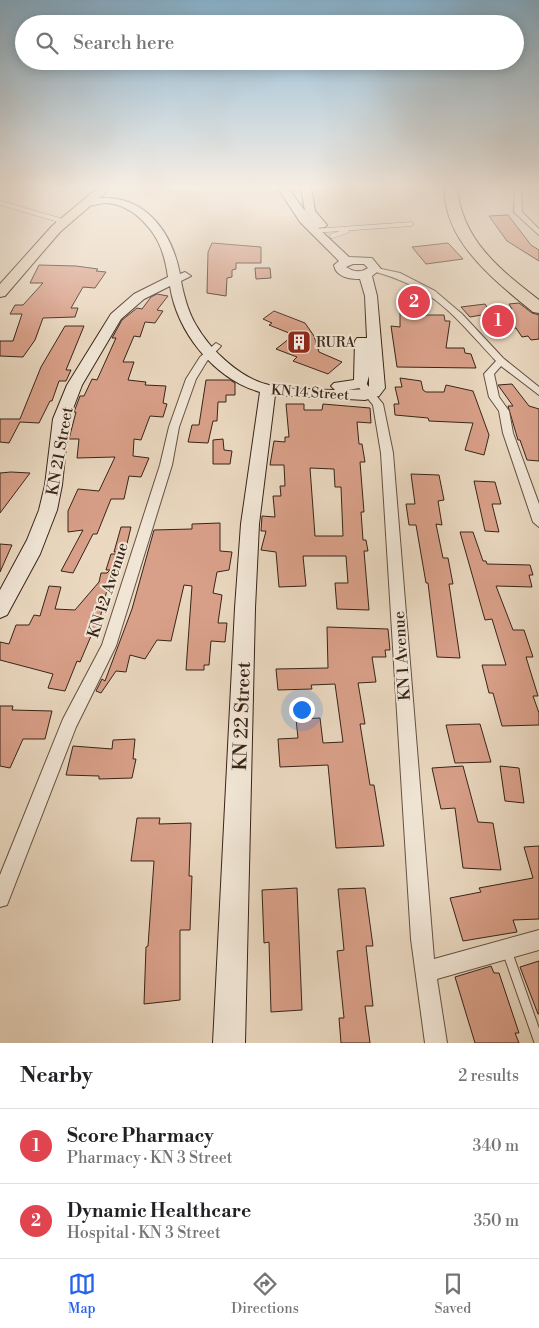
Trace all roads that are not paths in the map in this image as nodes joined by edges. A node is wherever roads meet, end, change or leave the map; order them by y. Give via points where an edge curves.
1 (50, 236) edge
2 (172, 236) edge
3 (328, 236) edge
4 (328, 236) edge
5 (466, 236) edge
6 (474, 236) edge
7 (351, 260) junction
8 (365, 274) junction
9 (180, 277) junction
10 (0, 293) edge
11 (539, 298) edge
12 (539, 308) edge
13 (212, 349) junction
14 (501, 361) junction
15 (269, 386) junction
16 (366, 389) junction
17 (539, 392) edge
18 (539, 522) edge
19 (0, 609) edge
20 (0, 898) edge
21 (539, 940) edge
22 (507, 950) junction
23 (426, 972) junction
24 (539, 1042) edge
25 (229, 1043) edge
26 (436, 1043) edge

1 - 10 main road
2 - 9 street, KN 14 Street
3 - 7 street
4 - 7 street
5 - 12 highway via 497,271
6 - 11 highway
7 - 8 street via 372,264
7 - 8 street via 340,268 345,273
8 - 14 street via 415,284 440,297 457,311
8 - 16 street via 371,296 377,388
9 - 13 street, KN 14 Street
9 - 19 street, KN 21 Street via 152,288 123,309 71,392 63,412 52,495 35,541
13 - 15 street, KN 14 Street
13 - 20 street, KN 12 Avenue via 191,379 182,404 114,630 69,724
14 - 17 street
14 - 18 street via 489,374 491,386 504,411 508,433
15 - 16 street, KN 14 Street
15 - 25 street, KN 22 Street via 250,524 244,608
16 - 23 street, KN 1 Avenue via 380,413 386,453
21 - 22 street
22 - 23 street
22 - 24 lane
23 - 26 street, KN 1 Avenue

